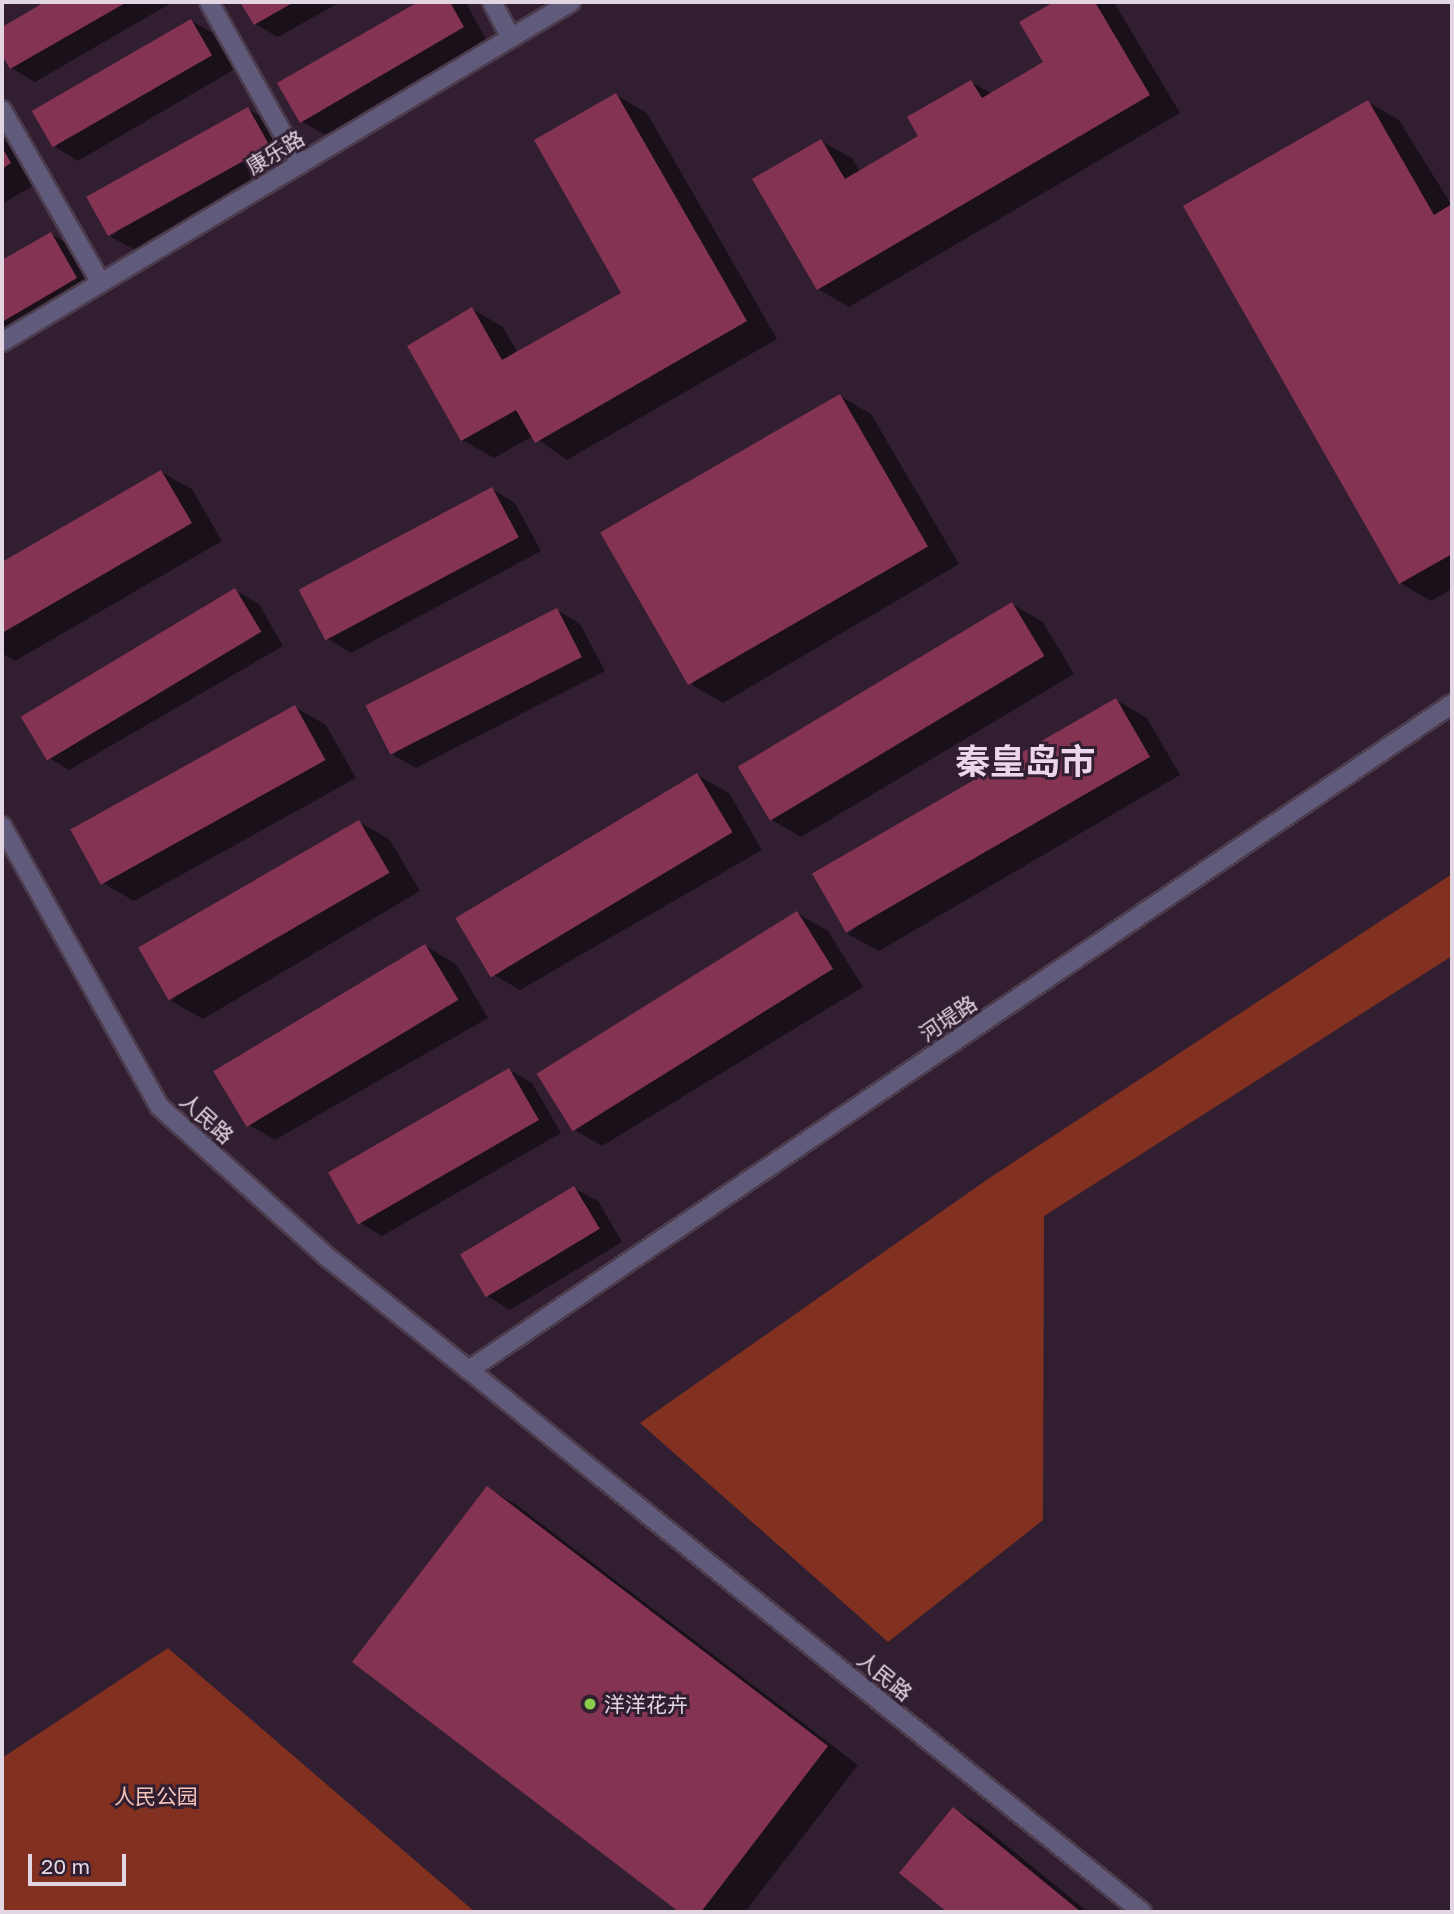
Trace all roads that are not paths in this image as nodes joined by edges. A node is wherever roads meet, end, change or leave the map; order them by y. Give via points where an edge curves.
1 (209, 2) edge
2 (492, 2) edge
3 (571, 2) edge
4 (512, 37) junction
5 (2, 110) edge
6 (300, 164) junction
7 (101, 283) junction
8 (2, 342) edge
9 (1452, 704) edge
10 (2, 826) edge
11 (469, 1370) junction
12 (1142, 1912) edge

1 - 6 street
2 - 4 street
3 - 4 street, 康乐路
4 - 6 street, 康乐路
5 - 7 street
6 - 7 street, 康乐路
7 - 8 street, 康乐路
9 - 11 street, 河堤路
10 - 11 street, 人民路 via 160,1107 326,1256
11 - 12 street, 人民路

